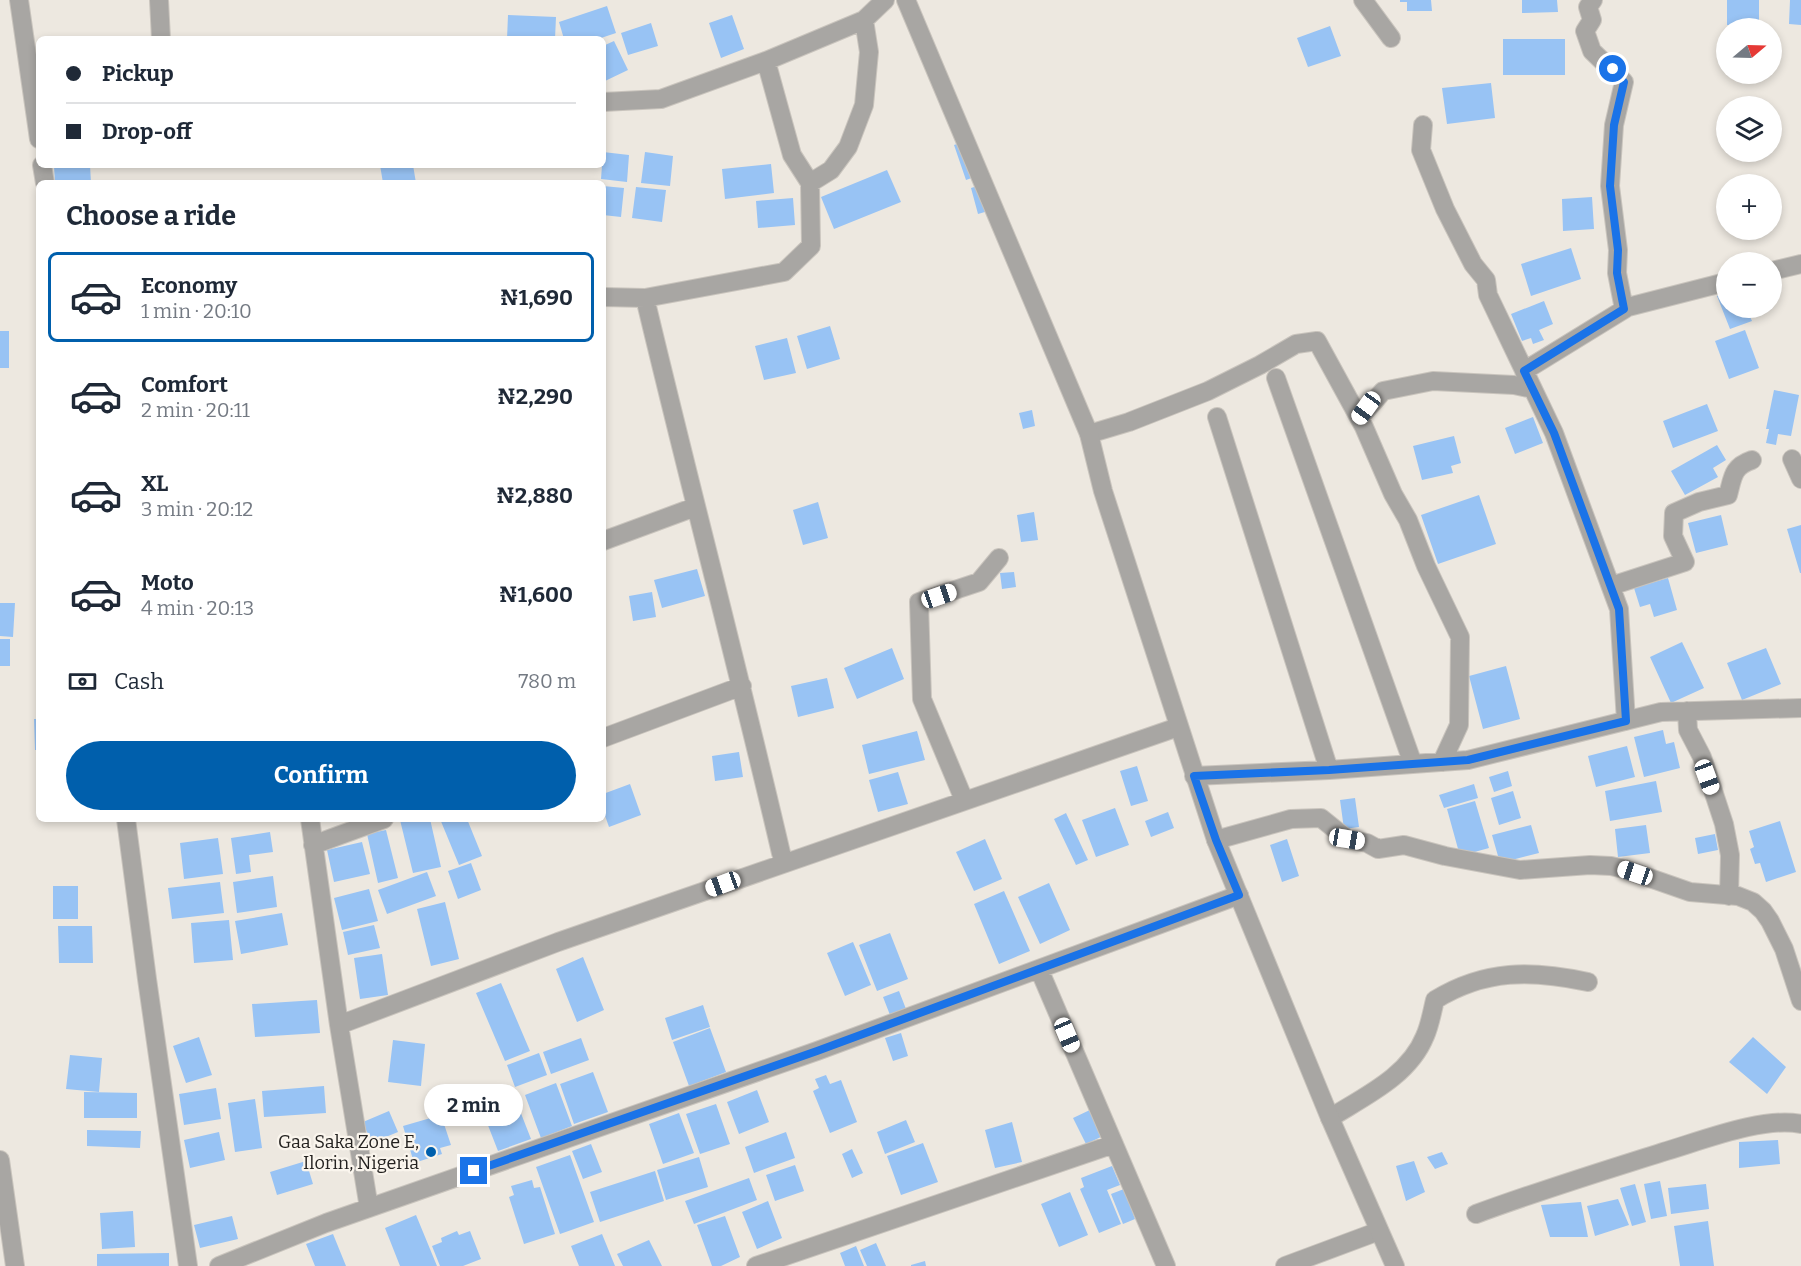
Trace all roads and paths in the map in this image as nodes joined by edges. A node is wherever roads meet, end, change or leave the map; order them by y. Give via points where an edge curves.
1 (20, 0) edge
2 (159, 0) edge
3 (885, 0) edge
4 (906, 0) edge
5 (1363, 0) edge
6 (1593, 0) edge
7 (864, 20) junction
8 (161, 36) edge
9 (1391, 38) dead end
10 (766, 61) junction
11 (35, 83) edge
12 (606, 102) edge
13 (1424, 125) dead end
14 (810, 183) junction
15 (1801, 264) edge
16 (1782, 269) edge
17 (1716, 284) edge
18 (606, 297) edge
19 (645, 298) junction
20 (1624, 309) junction
21 (1524, 371) junction
22 (1276, 378) dead end
23 (1533, 389) junction
24 (1217, 417) dead end
25 (1359, 418) junction
26 (1089, 434) junction
27 (1792, 459) dead end
28 (1752, 460) dead end
29 (1801, 479) edge
30 (695, 507) junction
31 (606, 540) edge
32 (999, 558) dead end
33 (1611, 586) junction
34 (742, 686) junction
35 (1801, 708) edge
36 (1687, 711) junction
37 (1626, 721) junction
38 (1178, 727) junction
39 (606, 737) edge
40 (1442, 762) junction
41 (1413, 764) junction
42 (1329, 770) junction
43 (1194, 776) junction
44 (964, 800) junction
45 (126, 822) edge
46 (310, 822) edge
47 (376, 822) edge
48 (1216, 840) junction
49 (313, 846) junction
50 (785, 863) junction
51 (1239, 895) junction
52 (1729, 896) junction
53 (1792, 948) edge
54 (1039, 969) junction
55 (1588, 982) dead end
56 (1801, 1001) edge
57 (339, 1026) junction
58 (1330, 1118) junction
59 (1801, 1124) edge
60 (1114, 1144) junction
61 (0, 1160) edge
62 (369, 1208) junction
63 (1476, 1214) dead end
64 (1379, 1231) junction
65 (15, 1266) edge
66 (188, 1266) edge
67 (219, 1266) edge
68 (756, 1266) edge
69 (1166, 1266) edge
70 (1285, 1266) edge
71 (1395, 1266) edge

1 - 11 street
2 - 8 street
3 - 7 street
4 - 26 street
5 - 9 street
6 - 20 street via 1588,7 1592,20 1585,31 1592,51 1624,82 1614,125 1610,186
7 - 10 street
7 - 14 street via 869,52 864,105 848,147 831,170
10 - 12 street via 661,99
10 - 14 street via 792,155
13 - 21 street via 1421,150 1445,209 1473,264 1486,280 1488,295
14 - 19 street via 811,246 784,272
15 - 16 street
17 - 20 street
18 - 19 street
19 - 30 street
20 - 21 street
21 - 23 street
22 - 41 street
23 - 25 street via 1433,381 1383,391
23 - 33 street via 1554,433
24 - 42 street
25 - 26 street via 1317,341 1296,344 1208,391
25 - 40 street via 1460,637 1459,725
26 - 38 street via 1103,491
27 - 29 street
28 - 33 street via 1740,464 1733,474 1728,495 1674,513 1673,536 1684,562
30 - 31 street
30 - 34 street
32 - 44 street via 979,582 919,602 922,699
33 - 37 street via 1619,609
34 - 39 street
34 - 50 street
35 - 36 street
36 - 37 street via 1661,712
36 - 52 street via 1688,730 1702,757 1724,824 1730,855
37 - 40 street via 1468,760
38 - 43 street
38 - 44 street
40 - 41 street
41 - 42 street
42 - 43 street
43 - 48 street
44 - 50 street
45 - 66 street
46 - 49 street
47 - 49 street
48 - 51 street
48 - 52 street via 1291,819 1321,818 1347,839 1378,849 1404,845 1520,870 1611,866 1690,892
49 - 57 street
50 - 57 street via 558,942
51 - 54 street
51 - 58 street
52 - 53 street via 1753,902
53 - 56 street
54 - 60 street
54 - 62 street
55 - 58 street via 1521,973 1491,977 1450,990 1435,1000 1425,1037 1415,1055 1387,1084
57 - 62 street
58 - 64 street
59 - 63 street via 1765,1125 1730,1132
60 - 68 street
60 - 69 street
61 - 65 street
62 - 67 street
64 - 70 street
64 - 71 street

